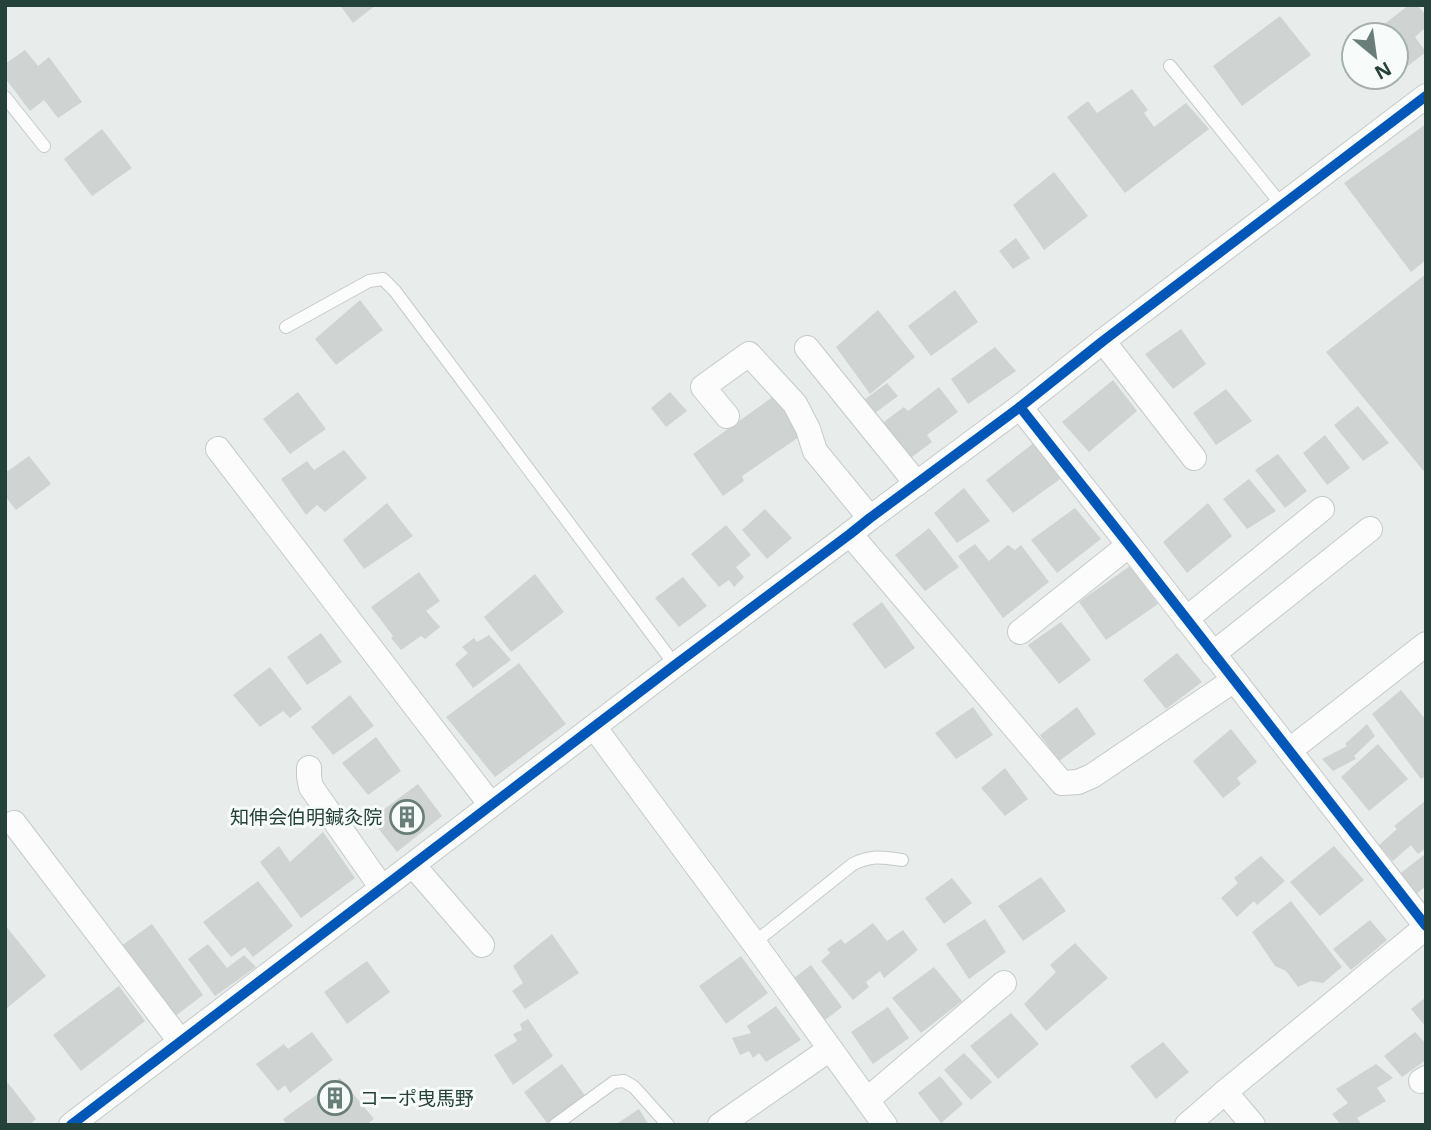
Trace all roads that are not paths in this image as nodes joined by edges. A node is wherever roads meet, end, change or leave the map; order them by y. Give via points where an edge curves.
1 (1170, 66) dead end
2 (1426, 96) edge
3 (5, 97) edge
4 (44, 146) dead end
5 (1281, 204) junction
6 (286, 327) dead end
7 (1103, 341) junction
8 (807, 348) dead end
9 (1020, 407) junction
10 (727, 416) dead end
11 (218, 449) dead end
12 (1194, 458) dead end
13 (916, 484) junction
14 (1322, 509) dead end
15 (870, 517) junction
16 (1370, 529) dead end
17 (850, 534) junction
18 (1129, 545) junction
19 (1186, 619) junction
20 (1020, 632) dead end
21 (1426, 643) edge
22 (1213, 654) junction
23 (675, 665) junction
24 (1234, 681) junction
25 (594, 727) junction
26 (1290, 750) junction
27 (309, 768) dead end
28 (491, 805) junction
29 (14, 822) dead end
30 (902, 860) dead end
31 (413, 865) junction
32 (382, 887) junction
33 (1426, 927) edge
34 (754, 943) junction
35 (482, 945) dead end
36 (1004, 983) dead end
37 (180, 1041) junction
38 (830, 1049) junction
39 (1225, 1092) junction
40 (867, 1100) junction
41 (71, 1125) edge
42 (555, 1125) edge
43 (668, 1125) edge
44 (720, 1125) edge
45 (885, 1125) edge
46 (1187, 1125) edge
47 (1253, 1125) edge

1 - 5 lane
2 - 5 street
3 - 4 lane
5 - 7 street
6 - 23 lane via 369,281 383,279
7 - 9 street
7 - 12 street
8 - 13 street
9 - 13 street
9 - 18 street
10 - 15 street via 703,387 749,354 795,404 815,451
11 - 28 street
13 - 15 street
14 - 19 street
15 - 17 street
16 - 22 street
17 - 23 street
17 - 24 street via 1062,783 1092,776
18 - 19 street
18 - 20 street
19 - 22 street
21 - 26 street
22 - 24 street
23 - 25 street
24 - 26 street
25 - 28 street
25 - 34 street
26 - 33 street
27 - 32 street via 311,787
28 - 31 street
29 - 37 street
30 - 34 lane via 867,858 853,864
31 - 32 street
31 - 35 street
32 - 37 street
33 - 39 street
34 - 38 street
36 - 40 street
37 - 41 street
38 - 40 street
38 - 44 street
39 - 46 street
39 - 47 street
40 - 45 street
42 - 43 lane via 614,1082 624,1081

